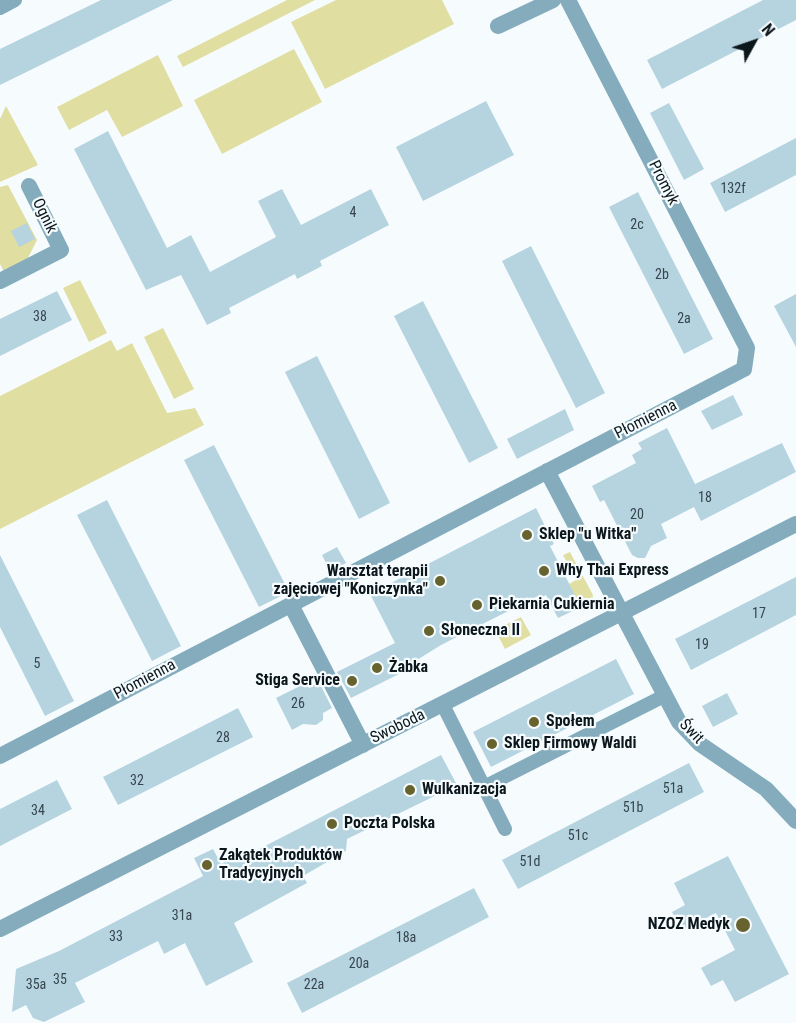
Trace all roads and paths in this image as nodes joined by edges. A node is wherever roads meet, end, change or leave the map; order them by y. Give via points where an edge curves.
1 (15, 0) edge
2 (553, 0) edge
3 (568, 0) edge
4 (0, 8) edge
5 (498, 26) dead end
6 (29, 186) dead end
7 (0, 281) edge
8 (744, 369) joint
9 (547, 471) junction
10 (796, 524) edge
11 (291, 605) junction
12 (621, 614) junction
13 (664, 696) junction
14 (443, 705) junction
15 (363, 745) junction
16 (0, 756) edge
17 (484, 788) junction
18 (796, 821) edge
19 (505, 829) dead end
20 (0, 929) edge

1 - 4 lane
2 - 5 street
3 - 8 street, Promyk via 747,348
6 - 7 street, Ognik via 60,250
8 - 9 street, Płomienna
9 - 11 street, Płomienna
9 - 12 street
10 - 12 street, Swoboda
11 - 15 street
11 - 16 street, Płomienna
12 - 13 street, Świt
12 - 14 street, Swoboda
13 - 17 lane
13 - 18 street, Świt via 679,722 700,744 766,789
14 - 15 street, Swoboda
14 - 17 lane
15 - 20 street, Swoboda
17 - 19 lane

